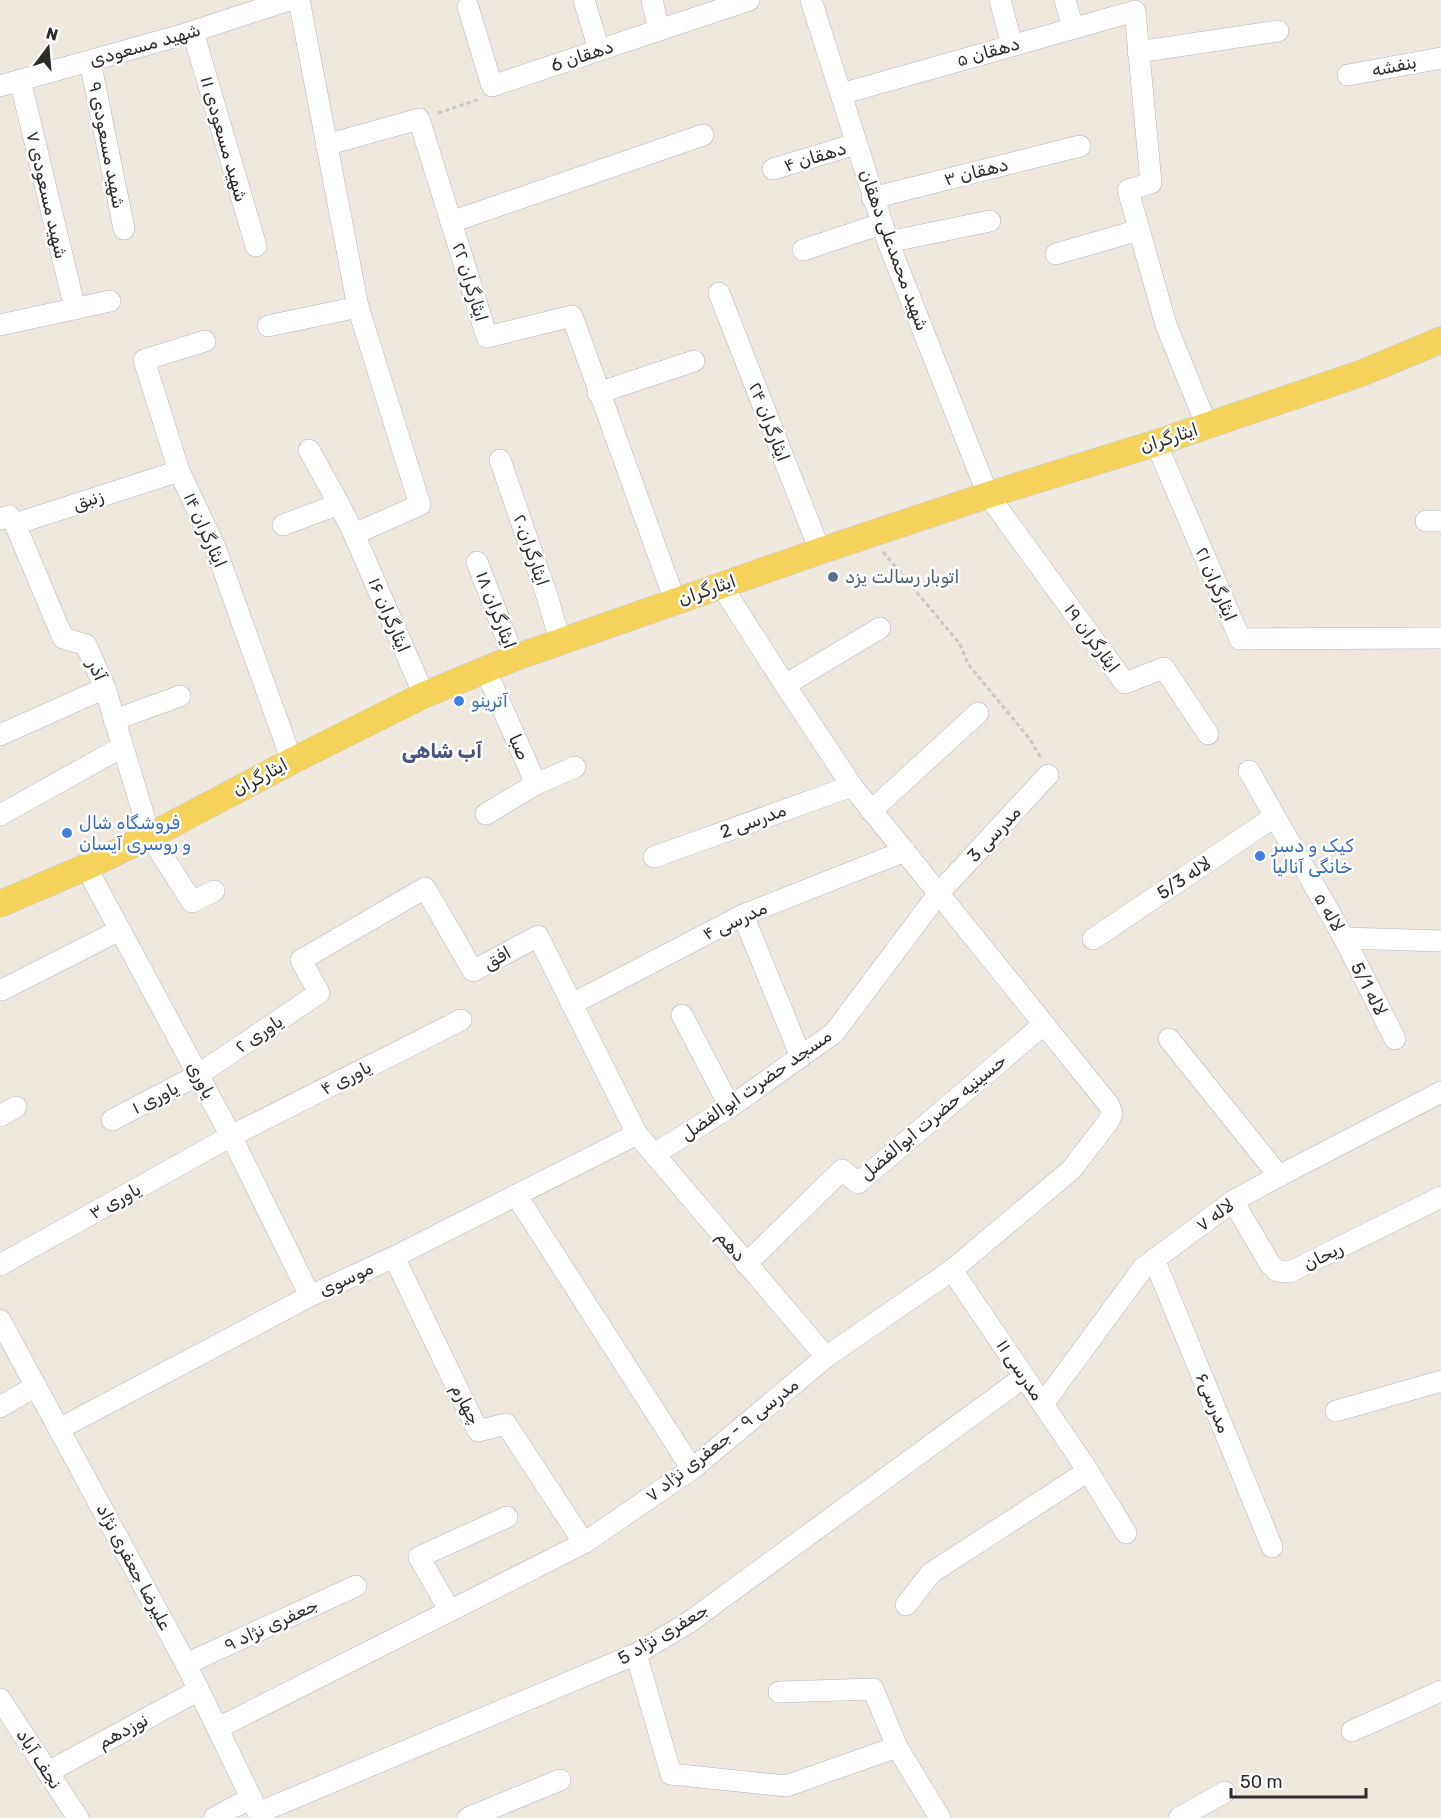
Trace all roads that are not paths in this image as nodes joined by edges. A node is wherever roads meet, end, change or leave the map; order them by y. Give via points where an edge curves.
1 (289, 0) edge
2 (299, 0) edge
3 (584, 0) edge
4 (652, 0) edge
5 (749, 0) edge
6 (811, 0) edge
7 (999, 0) edge
8 (1065, 0) edge
9 (262, 4) edge
10 (468, 7) dead end
11 (1072, 28) junction
12 (659, 30) junction
13 (1278, 31) dead end
14 (193, 32) junction
15 (1012, 45) junction
16 (599, 50) junction
17 (1138, 52) junction
18 (1441, 58) edge
19 (90, 61) junction
20 (1348, 75) dead end
21 (10, 83) edge
22 (841, 94) junction
23 (703, 135) dead end
24 (856, 144) junction
25 (326, 145) junction
26 (1080, 146) dead end
27 (773, 169) dead end
28 (873, 198) junction
29 (990, 221) dead end
30 (451, 222) junction
31 (124, 229) dead end
32 (1139, 230) junction
33 (885, 233) junction
34 (256, 246) dead end
35 (803, 250) dead end
36 (1056, 254) dead end
37 (719, 293) dead end
38 (110, 301) dead end
39 (358, 307) junction
40 (75, 309) junction
41 (0, 326) edge
42 (268, 326) dead end
43 (1441, 340) edge
44 (205, 341) dead end
45 (694, 361) dead end
46 (598, 393) junction
47 (1207, 426) junction
48 (1156, 443) junction
49 (309, 450) dead end
50 (500, 460) dead end
51 (179, 471) junction
52 (988, 495) junction
53 (339, 504) junction
54 (8, 521) edge
55 (283, 525) dead end
56 (354, 534) junction
57 (820, 551) junction
58 (477, 562) dead end
59 (721, 585) junction
60 (675, 600) junction
61 (880, 628) dead end
62 (1441, 638) edge
63 (560, 641) junction
64 (514, 658) junction
65 (485, 669) junction
66 (785, 685) junction
67 (105, 688) junction
68 (424, 695) junction
69 (180, 696) dead end
70 (978, 713) dead end
71 (114, 720) junction
72 (1208, 734) dead end
73 (0, 735) edge
74 (122, 747) junction
75 (292, 760) junction
76 (575, 767) dead end
77 (1249, 771) dead end
78 (1048, 775) road end
79 (536, 784) junction
80 (852, 786) junction
81 (871, 811) junction
82 (486, 814) dead end
83 (0, 815) edge
84 (1274, 817) junction
85 (150, 836) junction
86 (904, 851) junction
87 (654, 857) dead end
88 (86, 867) junction
89 (214, 891) dead end
90 (939, 893) junction
91 (0, 904) edge
92 (743, 915) junction
93 (120, 930) junction
94 (1344, 938) junction
95 (1093, 939) dead end
96 (1441, 941) edge
97 (2, 990) dead end
98 (319, 993) joint
99 (572, 1004) junction
100 (682, 1015) dead end
101 (461, 1020) dead end
102 (1043, 1024) junction
103 (1169, 1039) dead end
104 (1395, 1039) dead end
105 (801, 1057) junction
106 (198, 1076) junction
107 (1441, 1092) edge
108 (730, 1107) junction
109 (112, 1120) dead end
110 (637, 1134) junction
111 (231, 1136) junction
112 (654, 1154) junction
113 (1279, 1176) junction
114 (516, 1195) junction
115 (1441, 1197) edge
116 (1233, 1201) junction
117 (394, 1257) junction
118 (1154, 1259) junction
119 (746, 1264) junction
120 (0, 1265) edge
121 (952, 1270) junction
122 (310, 1296) junction
123 (0, 1320) edge
124 (826, 1357) junction
125 (1024, 1377) junction
126 (1441, 1381) edge
127 (36, 1386) junction
128 (1043, 1404) junction
129 (0, 1407) edge
130 (1336, 1410) dead end
131 (59, 1429) junction
132 (692, 1469) junction
133 (1088, 1471) junction
134 (507, 1517) dead end
135 (1126, 1533) dead end
136 (584, 1543) junction
137 (1272, 1547) dead end
138 (356, 1586) dead end
139 (906, 1605) dead end
140 (450, 1611) junction
141 (636, 1654) junction
142 (186, 1665) junction
143 (199, 1690) junction
144 (1441, 1691) edge
145 (779, 1692) dead end
146 (0, 1699) edge
147 (218, 1728) junction
148 (1352, 1731) dead end
149 (897, 1747) junction
150 (48, 1772) junction
151 (560, 1780) dead end
152 (1225, 1792) dead end
153 (256, 1810) edge
154 (78, 1818) edge
155 (214, 1818) edge
156 (468, 1818) edge
157 (940, 1818) edge
158 (1179, 1818) edge

1 - 9 street, شهید مسعودی
2 - 25 street
3 - 16 street
4 - 12 street
5 - 12 street, دهقان 6
6 - 22 street, شهید محمدعلی دهقان
7 - 15 street
8 - 11 street
9 - 14 street, شهید مسعودی
10 - 16 street, دهقان 6 via 492,86
11 - 15 street, دهقان ۵
11 - 17 street, دهقان ۵ via 1135,11
12 - 16 street, دهقان 6
13 - 17 street
14 - 19 street, شهید مسعودی
14 - 34 street, شهید مسعودی ۱۱
15 - 22 street, دهقان ۵
17 - 32 street via 1151,183 1128,190
18 - 20 street, بنفشه
19 - 21 street, شهید مسعودی
19 - 31 street, شهید مسعودی ۹
21 - 40 street, شهید مسعودی ۷
22 - 24 street, شهید محمدعلی دهقان
23 - 30 street
24 - 27 street, دهقان ۴
24 - 28 street, شهید محمدعلی دهقان
25 - 30 street, ایثارگران ۲۲ via 419,119
25 - 39 street
26 - 28 street, دهقان ۳
28 - 33 street, شهید محمدعلی دهقان
29 - 33 street
30 - 46 street, ایثارگران ۲۲ via 487,337 572,316
32 - 36 street
32 - 47 street via 1166,325
33 - 35 street
33 - 52 street, شهید محمدعلی دهقان
37 - 57 street, ایثارگران ۲۴
38 - 40 street
39 - 42 street
39 - 56 street via 420,505
40 - 41 street
43 - 47 main road, ایثارگران via 1362,373
44 - 51 street, ایثارگران ۱۴ via 144,360
45 - 46 street
46 - 60 street, ایثارگران ۲۲
47 - 48 main road, ایثارگران
48 - 52 main road, ایثارگران
48 - 62 street, ایثارگران ۲۱ via 1240,639
49 - 53 street, ایثارگران ۱۶
50 - 63 street, ۲۰ایثارگران
51 - 54 street, زنبق
51 - 75 street, ایثارگران ۱۴ via 215,546
52 - 57 main road, ایثارگران
52 - 72 street, ایثارگران ۱‍۹ via 1125,683 1164,668
53 - 55 street
53 - 56 street, ایثارگران ۱۶
54 - 67 street, آذر via 63,638 86,645
56 - 68 street, ایثارگران ۱۶
57 - 59 main road, ایثارگران
58 - 64 street, ایثارگران ۱۸
59 - 60 main road, ایثارگران
59 - 66 street
60 - 63 main road, ایثارگران
61 - 66 street
63 - 64 main road, ایثارگران
64 - 65 main road, ایثارگران
65 - 68 main road, ایثارگران
65 - 79 street, صبا
66 - 80 street
67 - 71 street, آذر
67 - 73 street
68 - 75 main road, ایثارگران
69 - 71 street
70 - 81 street
71 - 74 street, آذر
74 - 83 street
74 - 85 street, آذر
75 - 85 main road, ایثارگران
76 - 79 street
77 - 84 street, لاله ۵
78 - 90 street, مدرسی 3
79 - 82 street
80 - 81 street
80 - 87 street, مدرسی 2
81 - 86 street
84 - 94 street, لاله ۵
84 - 95 street, لاله 5/3
85 - 88 main road, ایثارگران
85 - 89 street, آذر via 192,902
86 - 90 street
86 - 92 street, مدرسی ۴
88 - 91 main road, ایثارگران
88 - 93 street, یاوری
90 - 102 street
90 - 105 street, مسجد حضرت ابوالفضل via 834,1033
92 - 99 street, مدرسی ۴
92 - 105 street
93 - 97 street
93 - 106 street, یاوری
94 - 96 street, لاله ۵
94 - 104 street, لاله 5/1
98 - 99 street, افق via 301,960 425,888 473,971 538,936
98 - 106 street, یاوری ۲
99 - 110 street, افق
100 - 108 street
101 - 111 street, یاوری ۴
102 - 119 street, حسینیه حضرت ابوالفضل via 858,1183 842,1170
102 - 121 street, مدرسی ۹ - جعفری نژاد ۷ via 1109,1105 1112,1114 1071,1170
103 - 113 street
105 - 108 street, مسجد حضرت ابوالفضل
106 - 109 street, یاوری ۱
106 - 111 street, یاوری
107 - 113 street, لاله ۷
108 - 112 street, مسجد حضرت ابوالفضل
110 - 112 street, دهم
110 - 114 street, موسوی
111 - 120 street, یاوری ۳
111 - 122 street, یاوری
112 - 119 street, دهم
113 - 116 street, لاله ۷
114 - 117 street, موسوی
114 - 132 street
115 - 116 street, ریحان via 1290,1272 1277,1271 1270,1264
116 - 118 street, لاله ۷
117 - 122 street, موسوی
117 - 136 street, چهارم via 478,1431 506,1424
118 - 128 street, لاله ۷ via 1143,1268
118 - 137 street, مدرسی۶
119 - 124 street, دهم
121 - 124 street, مدرسی ۹ - جعفری نژاد ۷
121 - 125 street, مدرسی ۱۱
122 - 131 street, موسوی
123 - 127 street, علیرضا جعفری نژاد
124 - 132 street, مدرسی ۹ - جعفری نژاد ۷
125 - 128 street, مدرسی ۱۱
125 - 141 street, جعفری نژاد 5 via 687,1623
126 - 130 street
127 - 129 street
127 - 131 street, علیرضا جعفری نژاد
128 - 133 street, مدرسی ۱۱
131 - 142 street, علیرضا جعفری نژاد
132 - 136 street, مدرسی ۹ - جعفری نژاد ۷
133 - 135 street, مدرسی ۱۱
133 - 139 street via 931,1573
134 - 140 street via 419,1557
136 - 140 street, مدرسی ۹ - جعفری نژاد ۷
138 - 142 street, جعفری نژاد ۹
140 - 147 street, مدرسی ۹ - جعفری نژاد ۷
141 - 149 street via 671,1774 786,1786
141 - 153 street, جعفری نژاد 5
142 - 143 street, علیرضا جعفری نژاد
143 - 147 street, علیرضا جعفری نژاد
143 - 150 street, نوزدهم
144 - 148 street
145 - 149 street via 873,1689
146 - 150 street, نجف آباد
147 - 153 street, علیرضا جعفری نژاد
149 - 157 street
150 - 154 street, نجف آباد
151 - 156 street
152 - 158 street
153 - 155 street, جعفری نژاد 5

